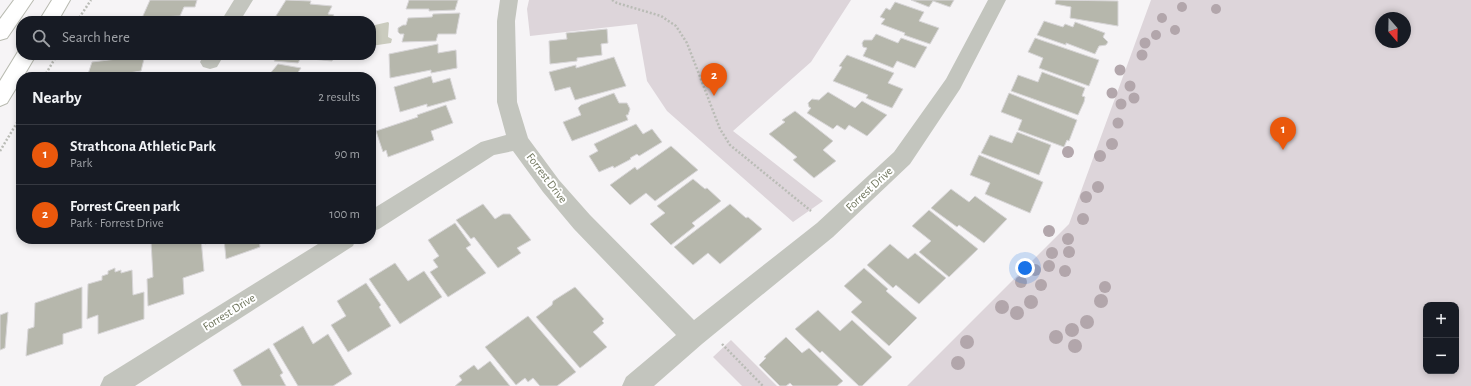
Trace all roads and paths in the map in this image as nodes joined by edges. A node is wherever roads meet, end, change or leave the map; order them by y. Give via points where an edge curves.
1 (24, 0) edge
2 (61, 0) edge
3 (90, 0) edge
4 (244, 0) edge
5 (509, 0) edge
6 (612, 0) edge
7 (997, 0) edge
8 (51, 16) edge
9 (80, 16) edge
10 (233, 16) edge
11 (0, 33) edge
12 (23, 60) edge
13 (54, 60) edge
14 (47, 72) edge
15 (0, 98) edge
16 (16, 125) edge
17 (518, 141) junction
18 (0, 152) edge
19 (815, 214) dead end
20 (376, 219) edge
21 (336, 244) edge
22 (693, 336) junction
23 (722, 344) dead end
24 (113, 386) edge
25 (635, 386) edge
26 (763, 386) edge

1 - 11 main road
2 - 8 main road
3 - 9 path
4 - 10 street
5 - 17 street, Forrest Drive via 506,21 507,102
6 - 19 path via 661,16 676,26 687,43 720,129 730,145
7 - 22 street, Forrest Drive via 953,84 902,158 825,230
12 - 15 main road
13 - 14 path
16 - 18 path
17 - 20 street, Forrest Drive via 488,148
17 - 22 street, Forrest Drive via 551,186 582,222
21 - 24 street, Forrest Drive
22 - 25 street, Forrest Drive
23 - 26 path

